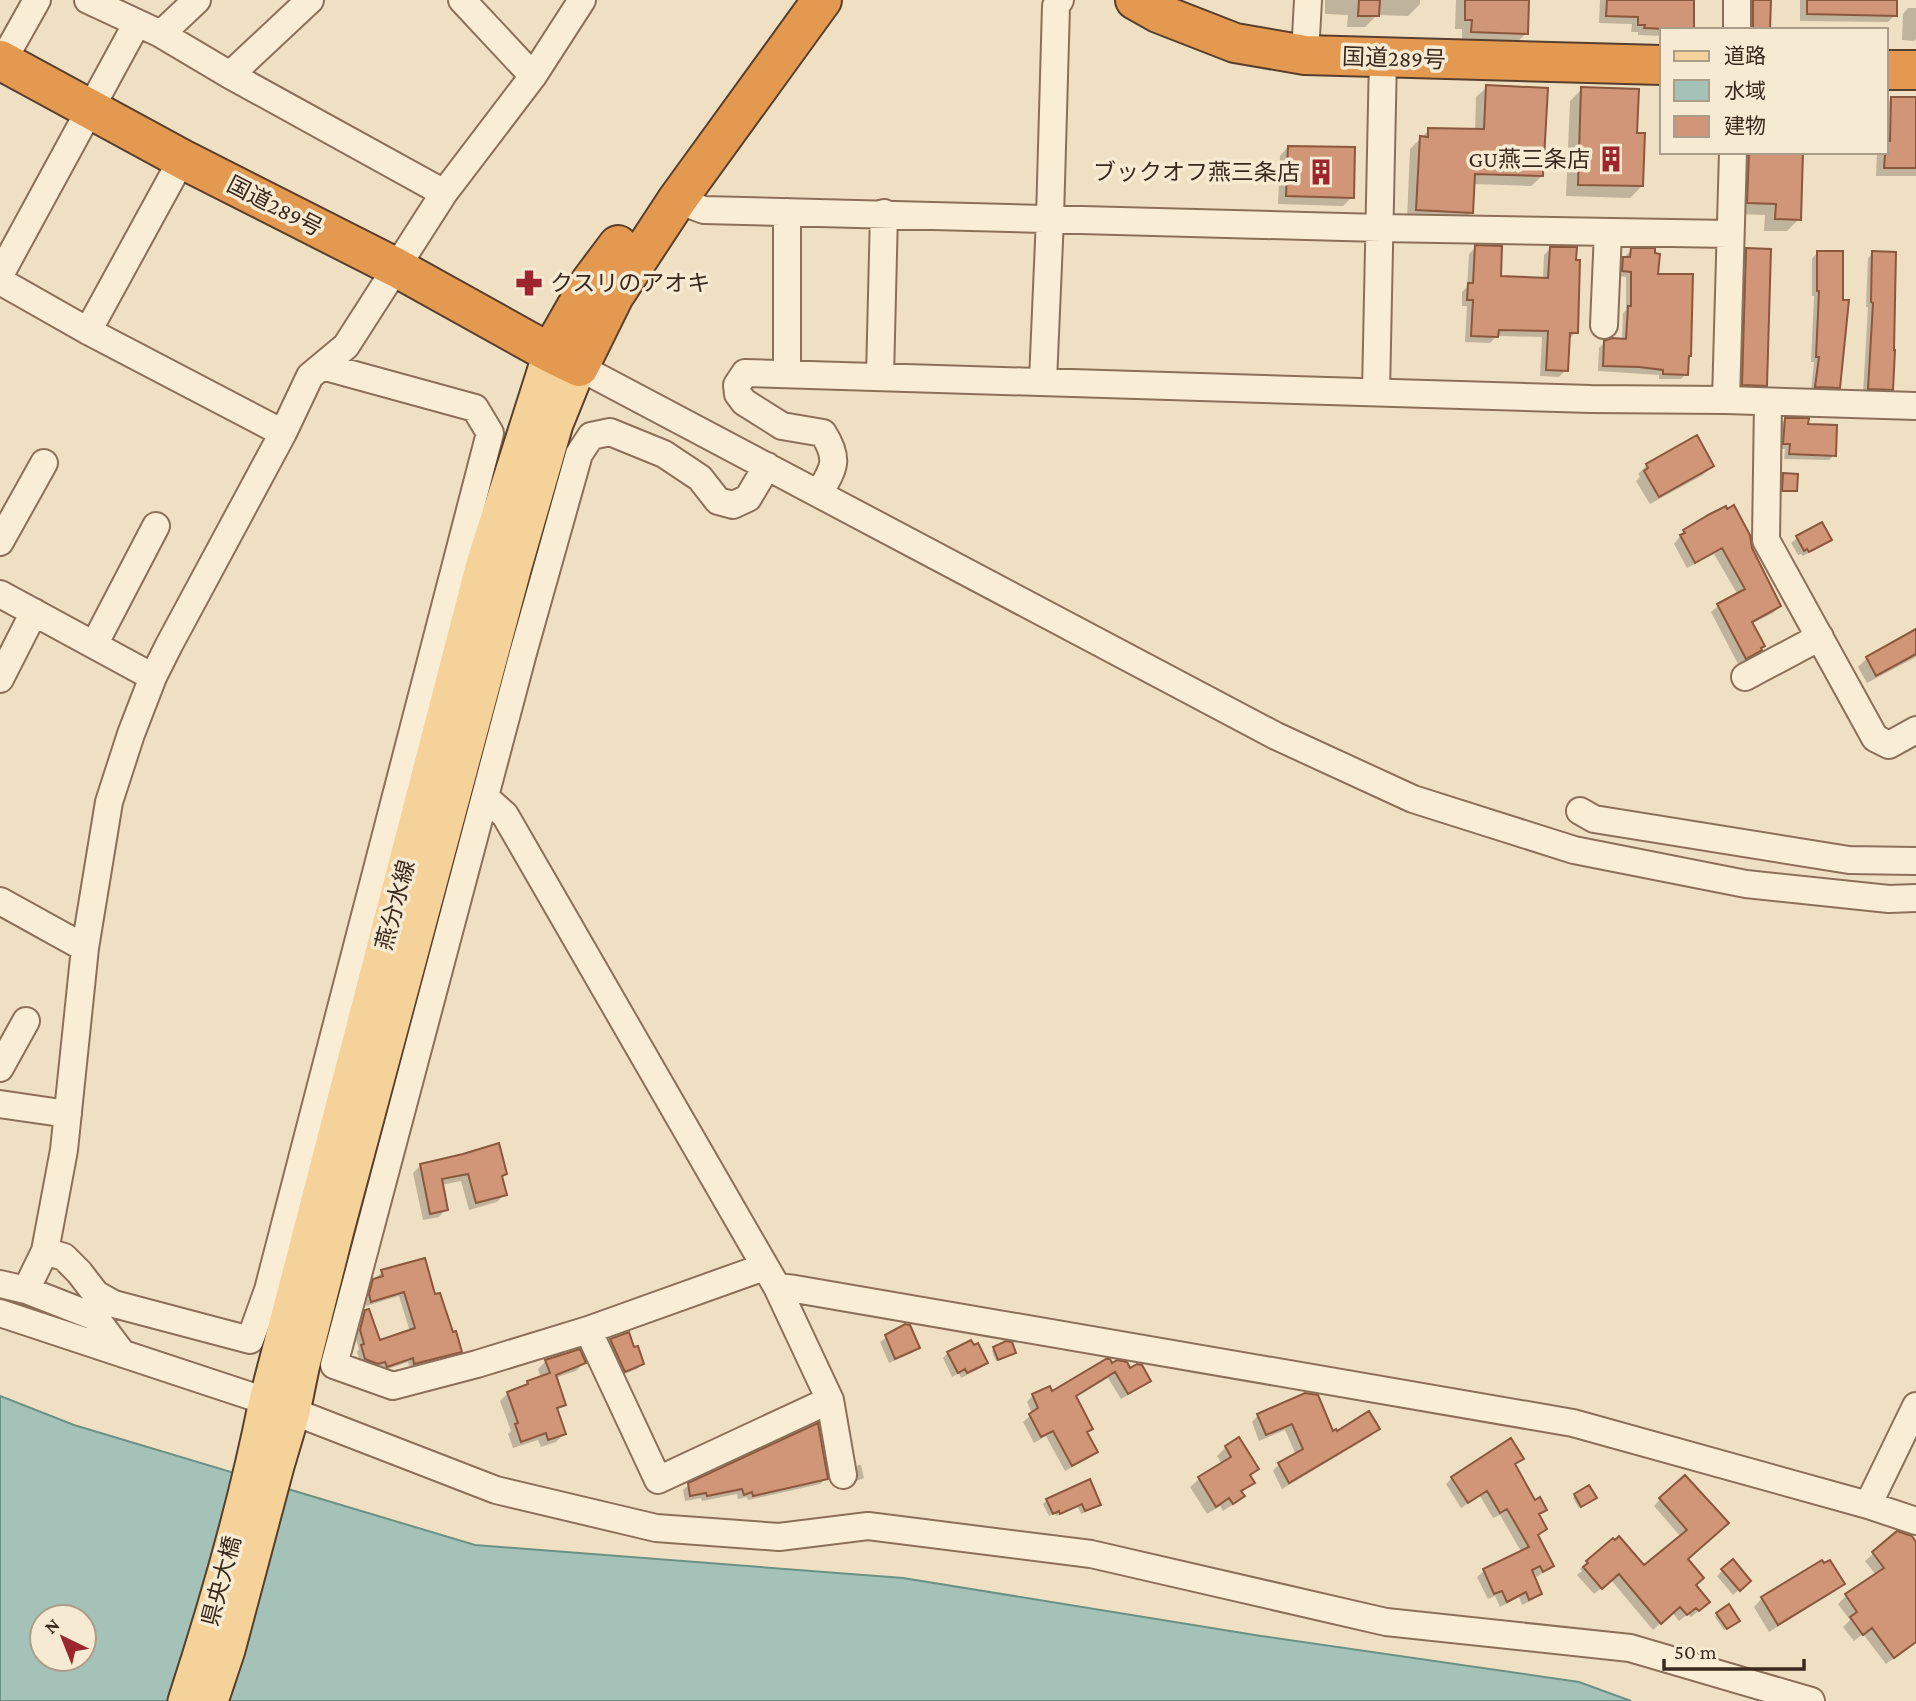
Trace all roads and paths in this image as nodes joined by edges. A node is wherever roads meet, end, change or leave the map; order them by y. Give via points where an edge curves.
1 (37, 0) edge
2 (89, 0) edge
3 (197, 0) edge
4 (310, 0) edge
5 (462, 0) edge
6 (582, 0) edge
7 (795, 0) edge
8 (822, 0) edge
9 (1060, 0) edge
10 (1135, 0) edge
11 (1308, 0) edge
12 (1737, 0) edge
13 (1737, 28) edge
14 (149, 29) junction
15 (1306, 55) junction
16 (1383, 57) junction
17 (1, 62) edge
18 (1660, 65) edge
19 (1888, 70) edge
20 (1916, 70) edge
21 (230, 75) junction
22 (533, 76) junction
23 (91, 109) junction
24 (1733, 154) edge
25 (182, 159) junction
26 (444, 192) junction
27 (677, 200) junction
28 (787, 212) junction
29 (884, 213) junction
30 (1050, 218) junction
31 (1380, 228) junction
32 (1608, 232) junction
33 (1730, 234) junction
34 (397, 268) junction
35 (0, 278) edge
36 (1604, 325) dead end
37 (88, 331) junction
38 (565, 360) junction
39 (322, 366) junction
40 (787, 374) junction
41 (880, 377) junction
42 (1042, 381) junction
43 (1376, 392) junction
44 (1727, 400) junction
45 (1768, 402) junction
46 (1916, 406) edge
47 (283, 433) junction
48 (44, 463) dead end
49 (766, 466) junction
50 (820, 494) junction
51 (156, 526) dead end
52 (0, 542) edge
53 (0, 593) edge
54 (34, 612) junction
55 (1820, 637) junction
56 (94, 645) junction
57 (153, 677) junction
58 (1745, 677) dead end
59 (0, 679) edge
60 (1916, 730) edge
61 (486, 798) junction
62 (1580, 811) dead end
63 (1916, 861) edge
64 (1916, 898) edge
65 (0, 901) edge
66 (85, 948) junction
67 (26, 1021) dead end
68 (0, 1068) edge
69 (0, 1104) edge
70 (68, 1114) junction
71 (45, 1251) junction
72 (770, 1277) junction
73 (0, 1284) edge
74 (26, 1290) junction
75 (0, 1312) edge
76 (588, 1330) junction
77 (122, 1353) junction
78 (830, 1400) junction
79 (280, 1406) junction
80 (1916, 1406) edge
81 (266, 1463) junction
82 (842, 1475) dead end
83 (1868, 1505) junction
84 (1916, 1521) edge
85 (185, 1701) edge
86 (211, 1701) edge
87 (1811, 1701) edge

1 - 17 street
2 - 14 street
3 - 14 street
4 - 21 street
5 - 22 street
6 - 22 street
7 - 38 highway via 591,281
8 - 27 highway
9 - 30 street via 1056,6
10 - 15 highway, 国道289号 via 1235,43
11 - 15 street
12 - 13 street
14 - 21 street
14 - 23 street
15 - 16 highway, 国道289号
16 - 18 highway, 国道289号
16 - 31 street
17 - 23 highway, 国道289号
19 - 20 highway
21 - 26 street
22 - 26 street
23 - 25 highway, 国道289号
23 - 35 street
24 - 33 street
25 - 34 highway, 国道289号
25 - 37 street
26 - 34 street
27 - 28 street via 704,210
27 - 38 highway
28 - 29 street
28 - 40 street
29 - 30 street
29 - 41 street
30 - 31 street
30 - 42 street
31 - 32 street
31 - 43 street
32 - 33 street
32 - 36 street
33 - 44 street
34 - 38 highway, 国道289号
34 - 39 street via 346,346
35 - 37 street
37 - 47 street
38 - 49 street
38 - 79 main road, 燕分水線 via 556,424 302,1368
39 - 47 street via 310,376
39 - 71 street via 475,408 490,433 268,1290 250,1340 114,1304 96,1294 64,1257
40 - 41 street
40 - 50 street via 745,373 737,385 738,394 782,426 823,433 835,463
41 - 42 street
42 - 43 street
43 - 44 street
44 - 45 street
45 - 46 street
45 - 55 street via 1766,540
47 - 57 street
48 - 52 street
49 - 50 street
49 - 61 street via 748,498 733,505 718,501 700,478 664,454 610,432 591,436 579,454
50 - 64 street via 1276,736 1413,799 1574,850 1746,884 1889,900
51 - 56 street
53 - 54 street
54 - 56 street
54 - 59 street
55 - 58 street
55 - 60 street via 1875,738 1889,745
56 - 57 street
57 - 66 street via 109,802
61 - 72 street via 505,815
61 - 76 street via 334,1364 393,1386
62 - 63 street via 1594,819 1849,860
65 - 66 street
66 - 70 street
67 - 68 street
69 - 70 street
70 - 71 street
71 - 74 street
72 - 76 street
72 - 78 street
72 - 83 street via 809,1291 1573,1423
73 - 74 street
74 - 77 street via 95,1317
75 - 77 street
76 - 78 street via 658,1480
77 - 79 street
78 - 82 street
79 - 81 main road, 燕分水線
79 - 87 street via 496,1490 656,1528 779,1537 868,1526 1091,1554 1386,1622 1630,1648
80 - 83 street
81 - 85 main road, 県央大橋
81 - 86 main road, 県央大橋 via 228,1650
83 - 84 street

